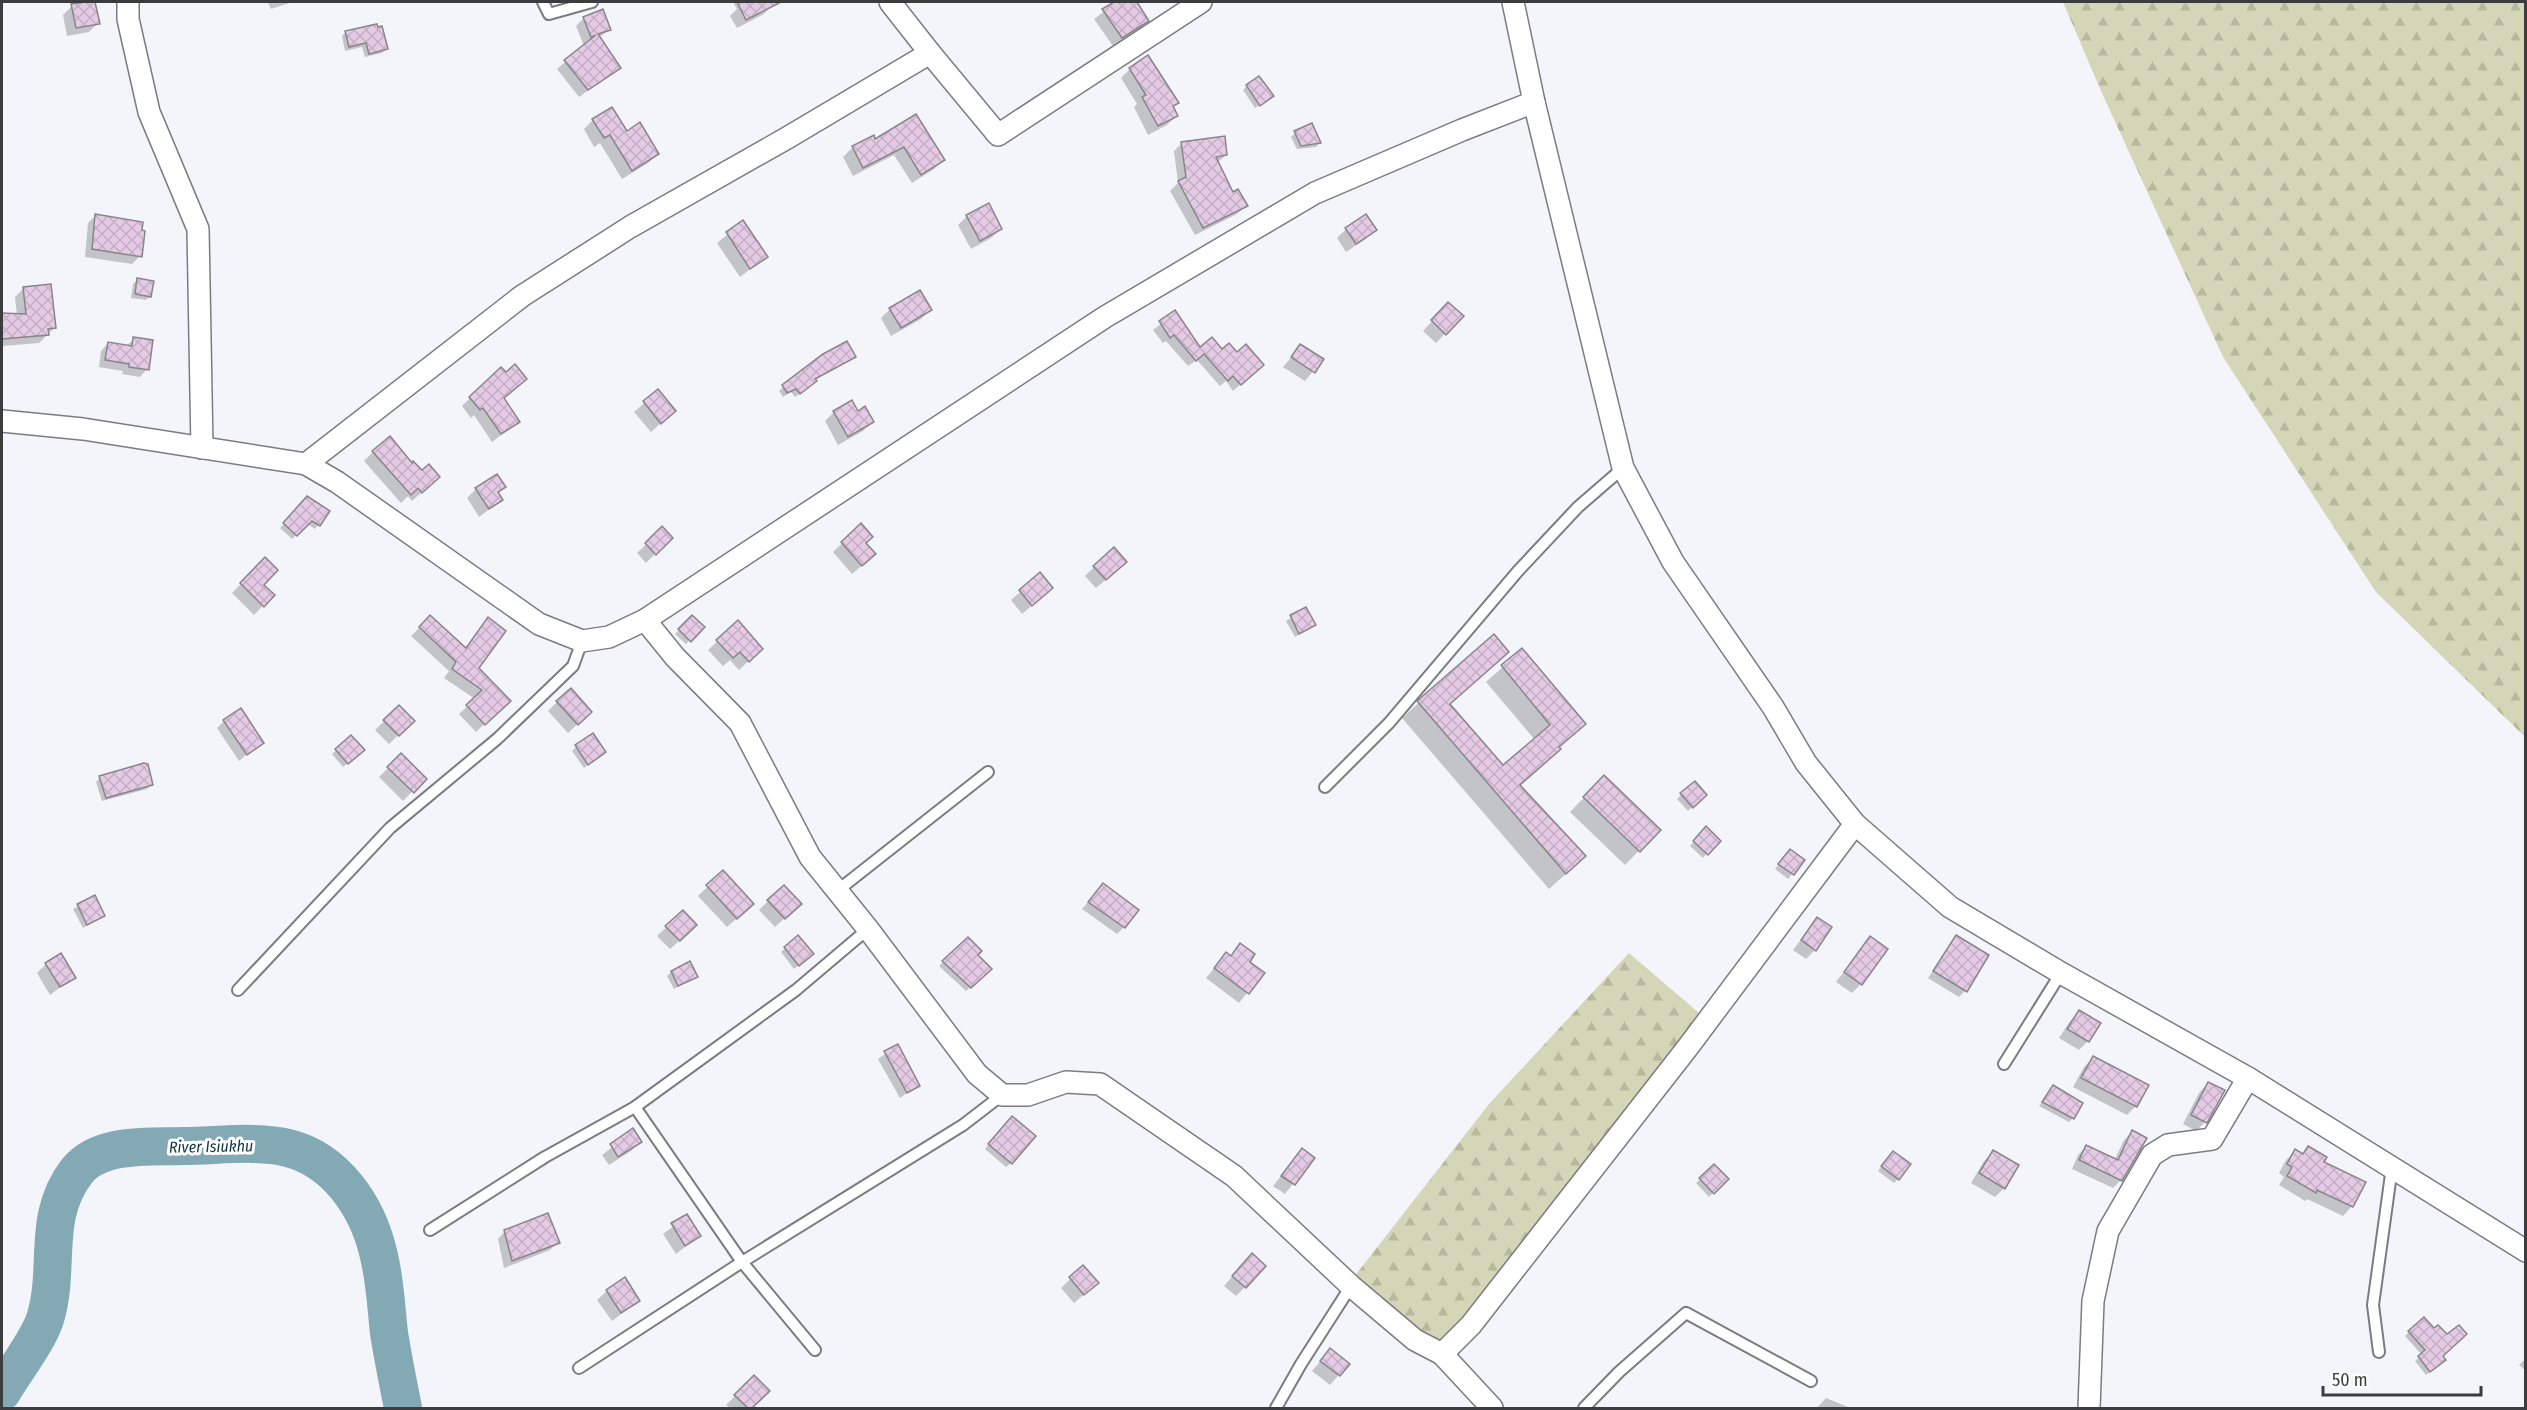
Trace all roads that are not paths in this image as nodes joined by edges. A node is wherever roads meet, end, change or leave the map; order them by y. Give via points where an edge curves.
1 (128, 2) edge
2 (543, 2) edge
3 (592, 2) edge
4 (891, 2) edge
5 (1201, 2) edge
6 (1513, 2) edge
7 (930, 53) junction
8 (1534, 102) junction
9 (2, 421) edge
10 (202, 448) junction
11 (306, 464) junction
12 (1623, 468) junction
13 (645, 620) junction
14 (582, 641) junction
15 (988, 772) dead end
16 (1325, 787) dead end
17 (1855, 824) junction
18 (837, 891) junction
19 (868, 929) junction
20 (2061, 973) junction
21 (238, 990) dead end
22 (2004, 1064) dead end
23 (2248, 1078) junction
24 (1002, 1095) junction
25 (635, 1107) junction
26 (2392, 1167) junction
27 (430, 1230) dead end
28 (2526, 1251) edge
29 (742, 1262) junction
30 (1351, 1286) junction
31 (815, 1350) dead end
32 (2379, 1352) dead end
33 (1442, 1354) junction
34 (579, 1368) dead end
35 (1811, 1381) dead end
36 (1276, 1408) edge
37 (1492, 1408) edge
38 (1584, 1408) edge
39 (2089, 1408) edge

1 - 10 street via 128,19 149,112 198,229
2 - 3 lane via 549,14
4 - 7 street
5 - 7 street via 998,135
6 - 8 street
7 - 11 street via 630,227 522,296
8 - 12 street
8 - 13 street via 1315,193 1105,317
9 - 10 street
10 - 11 street
11 - 14 street via 539,624
12 - 16 lane via 1578,507 1389,723
12 - 17 street via 1672,562 1773,707 1806,763
13 - 14 street via 609,637
13 - 18 street via 675,657 740,723 810,857
14 - 21 lane via 573,666 497,739 390,828
15 - 18 lane
17 - 20 street via 1950,907
17 - 33 street via 1659,1084 1471,1325
18 - 19 street
19 - 24 street via 977,1074
19 - 25 lane via 796,990
20 - 22 lane
20 - 23 street
23 - 26 street
23 - 39 street via 2212,1139 2168,1145 2152,1155 2108,1231 2093,1301
24 - 29 lane via 963,1125
24 - 30 street via 1028,1095 1066,1082 1100,1084 1234,1176
25 - 27 lane via 545,1157
25 - 29 lane
26 - 28 street
26 - 32 lane via 2373,1305
29 - 31 lane
29 - 34 lane
30 - 33 street via 1415,1340
30 - 36 lane
33 - 37 street
35 - 38 lane via 1686,1313

